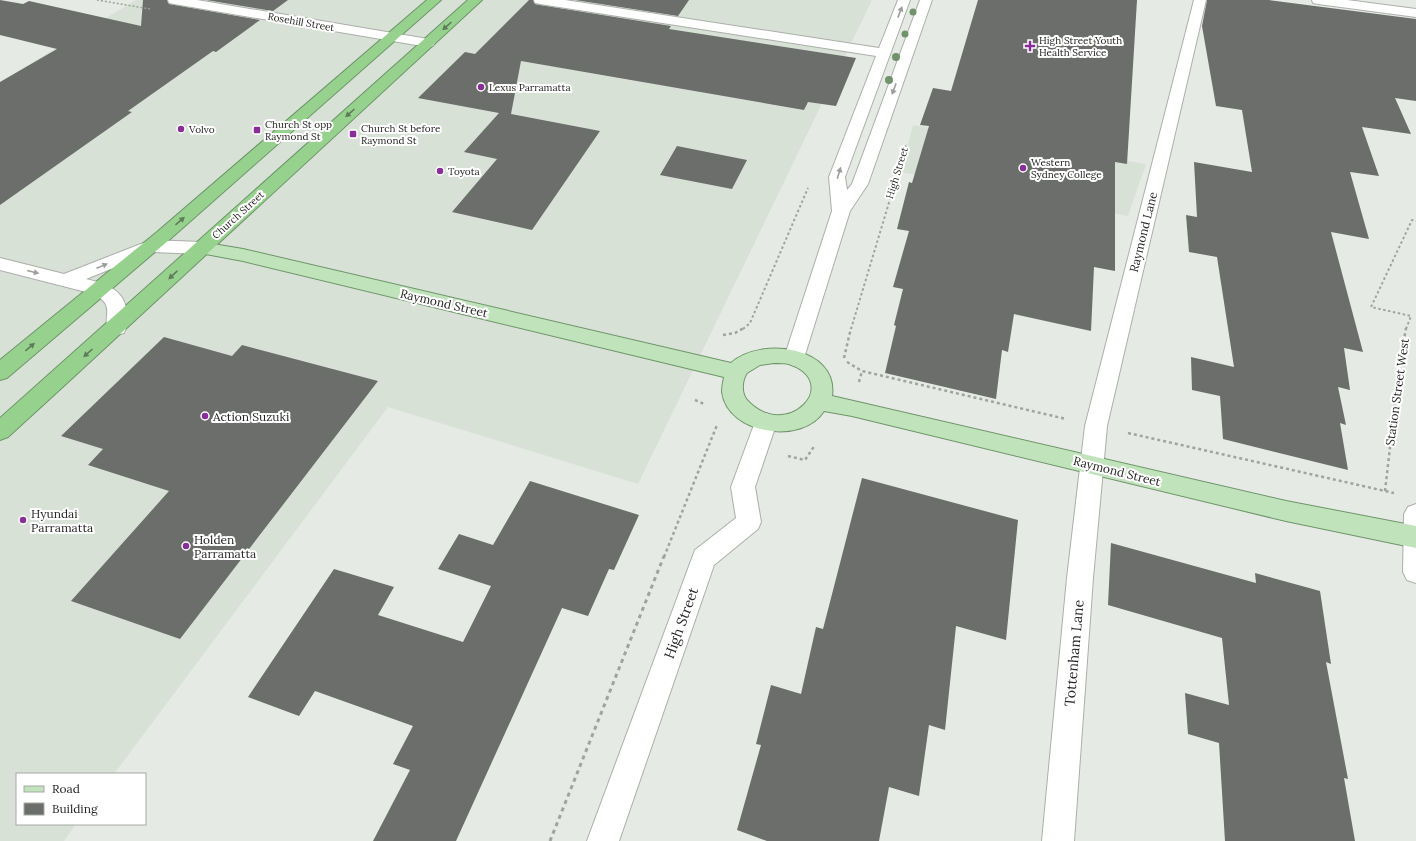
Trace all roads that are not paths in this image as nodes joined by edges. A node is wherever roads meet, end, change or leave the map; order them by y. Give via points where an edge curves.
1 (174, 0) edge
2 (435, 0) edge
3 (476, 0) edge
4 (540, 0) edge
5 (904, 0) edge
6 (926, 0) edge
7 (1200, 0) edge
8 (1318, 0) edge
9 (1416, 13) edge
10 (393, 37) junction
11 (428, 43) junction
12 (910, 44) junction
13 (884, 53) junction
14 (901, 70) junction
15 (841, 211) junction
16 (151, 246) junction
17 (201, 248) junction
18 (0, 264) edge
19 (66, 280) junction
20 (100, 289) junction
21 (117, 328) junction
22 (794, 358) junction
23 (0, 372) edge
24 (736, 372) junction
25 (820, 402) junction
26 (766, 422) junction
27 (0, 431) edge
28 (1093, 465) junction
29 (1416, 529) edge
30 (1416, 572) edge
31 (603, 841) edge
32 (1058, 841) edge

1 - 10 street, Rosehill Street
2 - 10 highway
3 -> 11 highway, Church Street
4 - 13 street
13 -> 5 street
6 - 12 street
7 - 28 street, Raymond Lane via 1096,426
8 - 9 street
10 - 11 street, Rosehill Street
16 -> 10 highway
11 -> 17 highway, Church Street
12 - 13 street
12 - 14 street
13 - 14 street
15 -> 13 street via 836,177
14 -> 15 street via 860,184
15 - 22 street
16 - 17 street, Raymond Street
19 -> 16 street
16 - 20 highway
17 -> 21 highway, Church Street
17 - 24 main road, Raymond Street
18 -> 19 street
19 - 20 street
20 - 21 street via 111,294 117,305
23 -> 20 highway
21 -> 27 highway, Church Street
22 - 24 main road via 774,354 760,357 748,362
22 - 25 main road via 813,369 820,380 823,391
24 - 26 main road via 732,389 735,400 753,417
25 - 26 main road via 805,418 779,424
25 - 28 main road, Raymond Street
26 - 31 street, High Street via 743,487 749,522 704,558
28 - 29 main road, Raymond Street via 1286,511
28 - 32 street, Tottenham Lane via 1080,578
29 - 30 street

